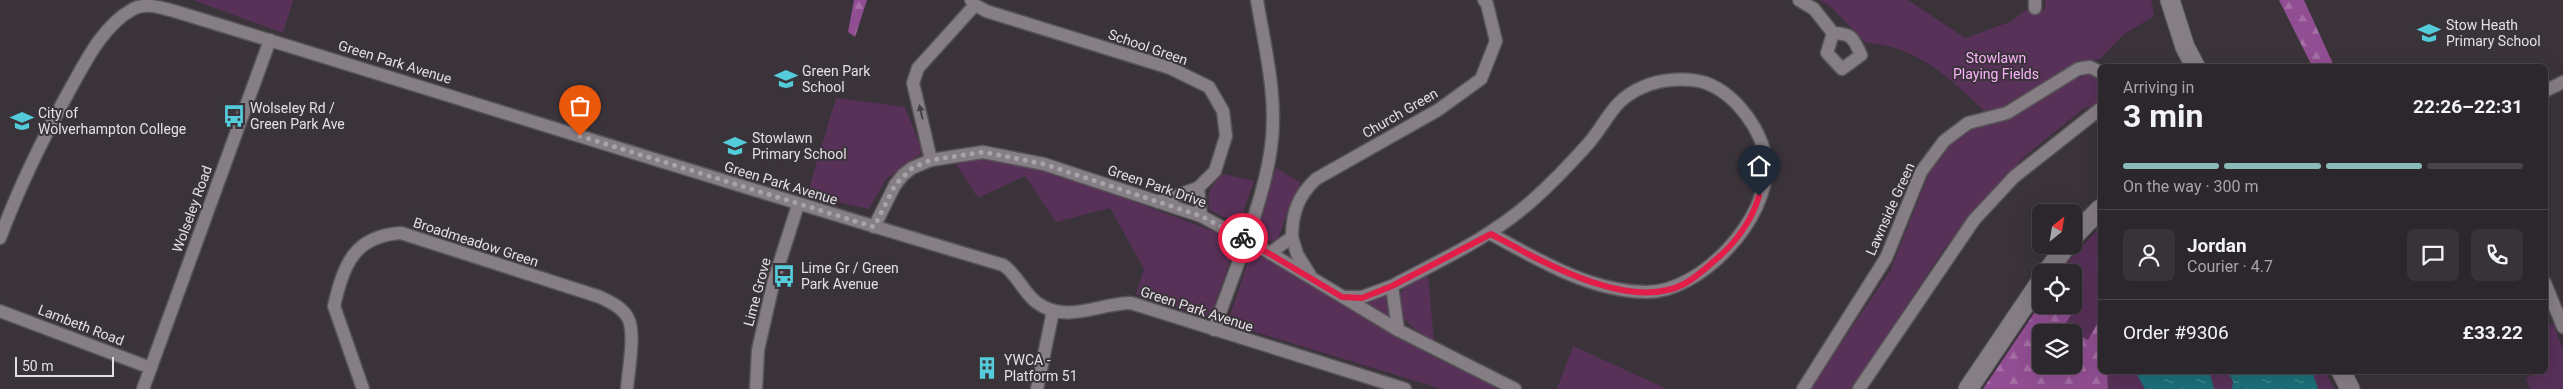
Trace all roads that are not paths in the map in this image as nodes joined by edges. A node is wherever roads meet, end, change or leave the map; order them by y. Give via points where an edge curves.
1 (1257, 0) edge
2 (1484, 0) edge
3 (1799, 0) edge
4 (2170, 0) edge
5 (973, 3) edge
6 (1833, 33) dead end
7 (270, 40) junction
8 (2194, 64) edge
9 (2098, 71) edge
10 (2563, 82) edge
11 (2548, 90) edge
12 (2098, 111) edge
13 (931, 160) junction
14 (1198, 188) junction
15 (1158, 202) junction
16 (798, 204) junction
17 (2098, 211) edge
18 (1201, 216) junction
19 (874, 227) junction
20 (2082, 228) edge
21 (1491, 234) junction
22 (1292, 237) junction
23 (0, 238) edge
24 (1245, 239) junction
25 (1270, 252) junction
26 (1313, 279) junction
27 (1392, 286) junction
28 (2548, 289) edge
29 (2032, 294) edge
30 (1342, 297) junction
31 (0, 311) edge
32 (1053, 311) junction
33 (2561, 314) edge
34 (2563, 328) edge
35 (1214, 330) junction
36 (1398, 330) junction
37 (151, 368) junction
38 (2342, 374) edge
39 (143, 389) edge
40 (364, 389) edge
41 (626, 389) edge
42 (756, 389) edge
43 (1037, 389) edge
44 (1405, 389) edge
45 (1515, 389) edge
46 (1803, 389) edge
47 (1859, 389) edge
48 (1968, 389) edge
49 (2350, 389) edge

1 - 24 street via 1272,90 1271,148
2 - 22 street, Church Green via 1496,41 1481,79 1438,110 1316,179 1299,199
3 - 6 street via 1814,9
4 - 8 street
13 -> 5 street via 915,76 918,68
5 - 14 street, School Green via 986,12 1170,68 1209,87 1223,111 1226,136 1215,172
7 - 16 street, Green Park Avenue
7 - 23 street, Green Park Avenue via 174,11 148,5 134,8 116,22 92,50 38,148
7 - 37 street, Wolseley Road
9 - 46 street, Lawnside Green via 2090,67 2078,69 2006,113 1968,123 1944,141 1921,172 1886,258
10 - 11 street
12 - 47 street via 2014,177 1974,220
13 - 15 street, Green Park Drive via 983,152 1044,164
13 - 19 street, Green Park Drive via 912,168 895,185
14 - 15 street, School Green
14 - 18 street
15 - 18 street, Green Park Drive
16 - 19 street, Green Park Avenue
16 - 42 street, Lime Grove via 774,280 758,350
17 - 20 street
18 - 24 street, Green Park Drive
19 - 32 street, Green Park Avenue via 1003,265 1036,302
21 - 21 street via 1534,200 1589,144 1615,104 1644,86 1664,80 1706,83 1740,108 1753,124 1760,140 1766,163 1756,207 1744,229 1723,254 1683,285 1646,292 1580,279
21 - 27 street
22 - 25 street
22 - 26 street, Church Green via 1297,254
24 - 25 street, Green Park Drive
24 - 35 street
25 - 26 street, Green Park Drive
26 - 30 street, Green Park Drive
27 - 30 street via 1362,298
27 - 36 street
28 - 33 street
29 - 48 street
30 - 36 street, Green Park Drive
31 - 37 street, Lambeth Road
32 - 35 street, Green Park Avenue via 1076,314 1118,303 1131,303
32 - 43 street
33 - 34 street
35 - 44 street, Green Park Avenue
36 - 45 street, Green Park Drive
37 - 39 street, Wolseley Road
38 - 49 street
40 - 41 street, Broadmeadow Green via 334,306 337,292 360,245 381,234 400,233 600,297 616,305 628,317 632,328

